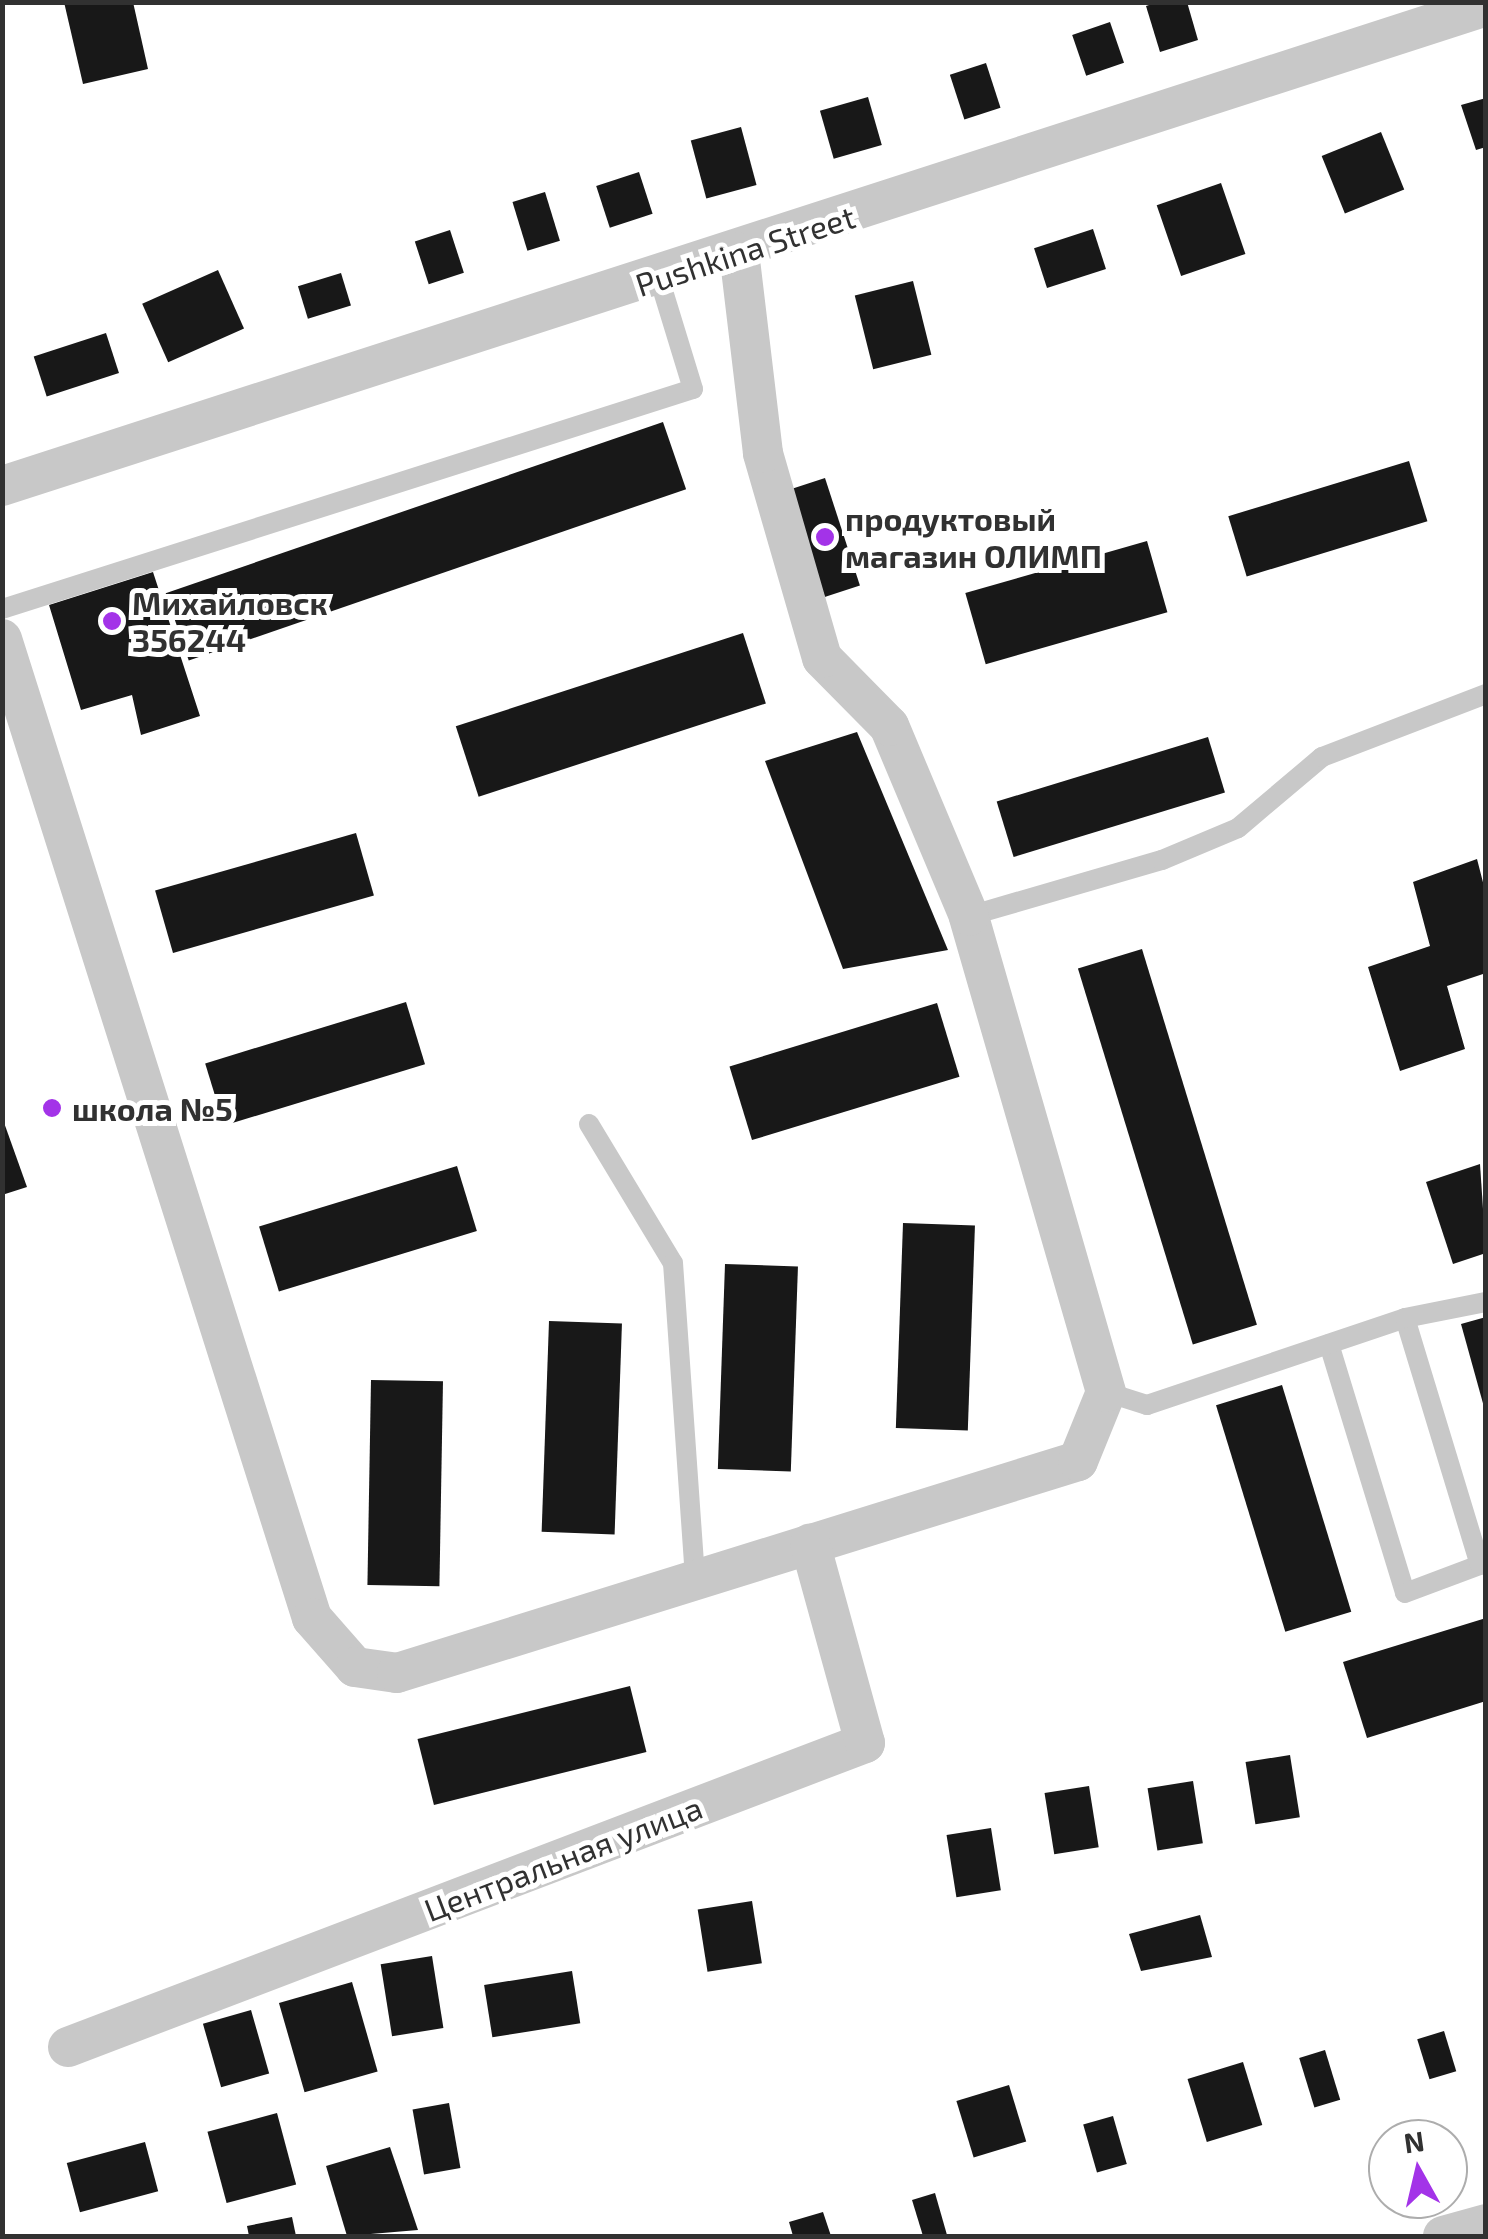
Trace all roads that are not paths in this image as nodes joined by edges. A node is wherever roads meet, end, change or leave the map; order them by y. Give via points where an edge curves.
1 (1486, 6) edge
2 (739, 252) junction
3 (659, 278) junction
4 (2, 486) edge
5 (2, 608) edge
6 (2, 639) edge
7 (1486, 694) edge
8 (968, 916) junction
9 (589, 1124) dead end
10 (1486, 1302) edge
11 (1405, 1318) junction
12 (1329, 1344) junction
13 (1106, 1392) junction
14 (810, 1543) junction
15 (695, 1577) junction
16 (68, 2047) dead end
17 (1486, 2224) edge
18 (1443, 2236) edge

1 - 2 street, Pushkina Street
2 - 3 street, Pushkina Street
2 - 8 street via 763,453 822,658 889,726
3 - 4 street, Pushkina Street
3 - 5 lane via 694,389
6 - 15 street via 312,1618 355,1667 397,1674
7 - 8 lane via 1322,757 1238,828 1162,860
8 - 13 street
9 - 15 lane via 673,1263
10 - 11 lane
11 - 12 lane
11 - 12 lane via 1480,1565 1406,1593
12 - 13 lane via 1147,1405
13 - 14 street via 1078,1461
14 - 15 street
14 - 16 street, Центральная улица via 866,1742
17 - 18 street

